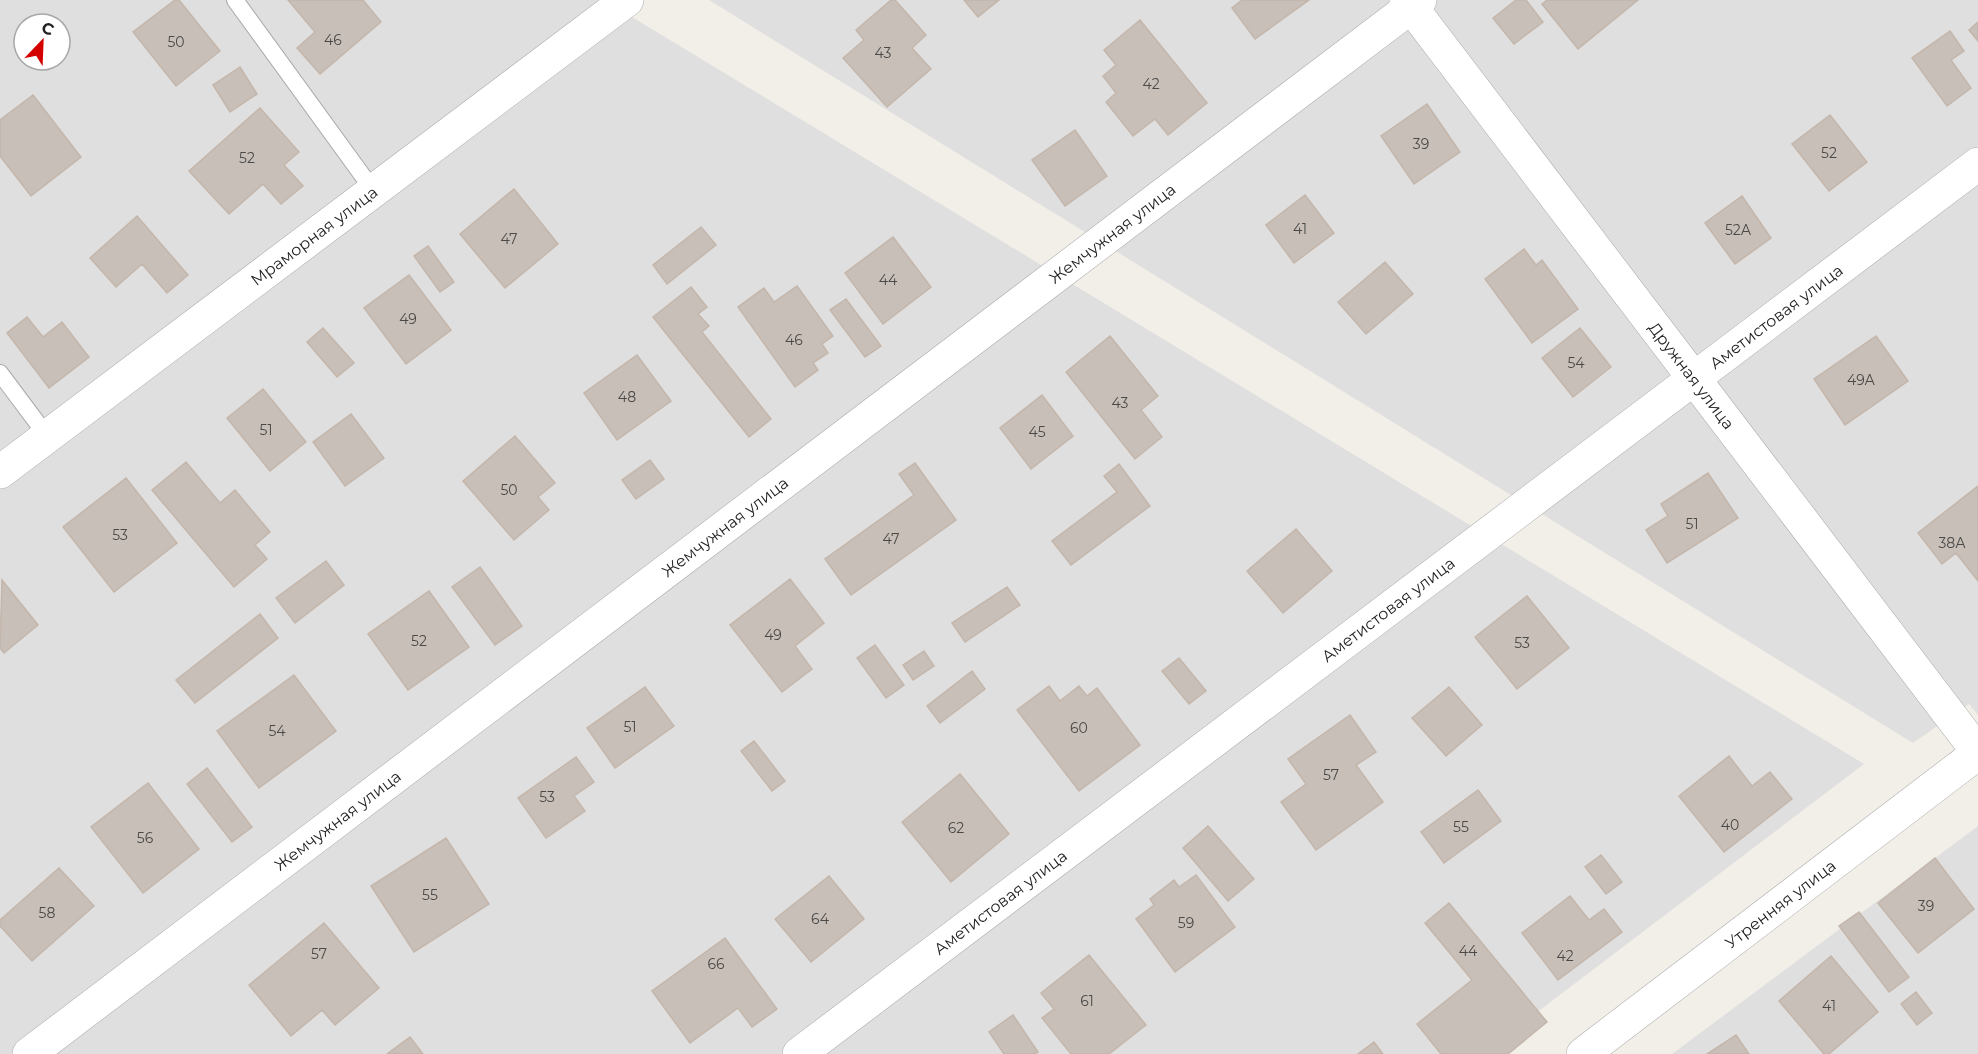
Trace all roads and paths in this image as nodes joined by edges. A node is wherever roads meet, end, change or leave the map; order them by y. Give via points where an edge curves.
1 (234, 0) edge
2 (627, 0) edge
3 (1413, 2) edge
4 (1978, 164) edge
5 (373, 190) junction
6 (0, 373) edge
7 (1693, 378) junction
8 (47, 436) junction
9 (0, 472) edge
10 (1978, 752) edge
11 (29, 1054) edge
12 (799, 1054) edge
13 (1582, 1054) edge

1 - 5 lane
2 - 5 street, Мраморная улица
3 - 7 street, Дружная улица
3 - 11 street, Жемчужная улица
4 - 7 street, Аметистовая улица
5 - 8 street, Мраморная улица
6 - 8 lane
7 - 10 street, Дружная улица
7 - 12 street, Аметистовая улица
8 - 9 street, Мраморная улица
10 - 13 street, Утренняя улица

